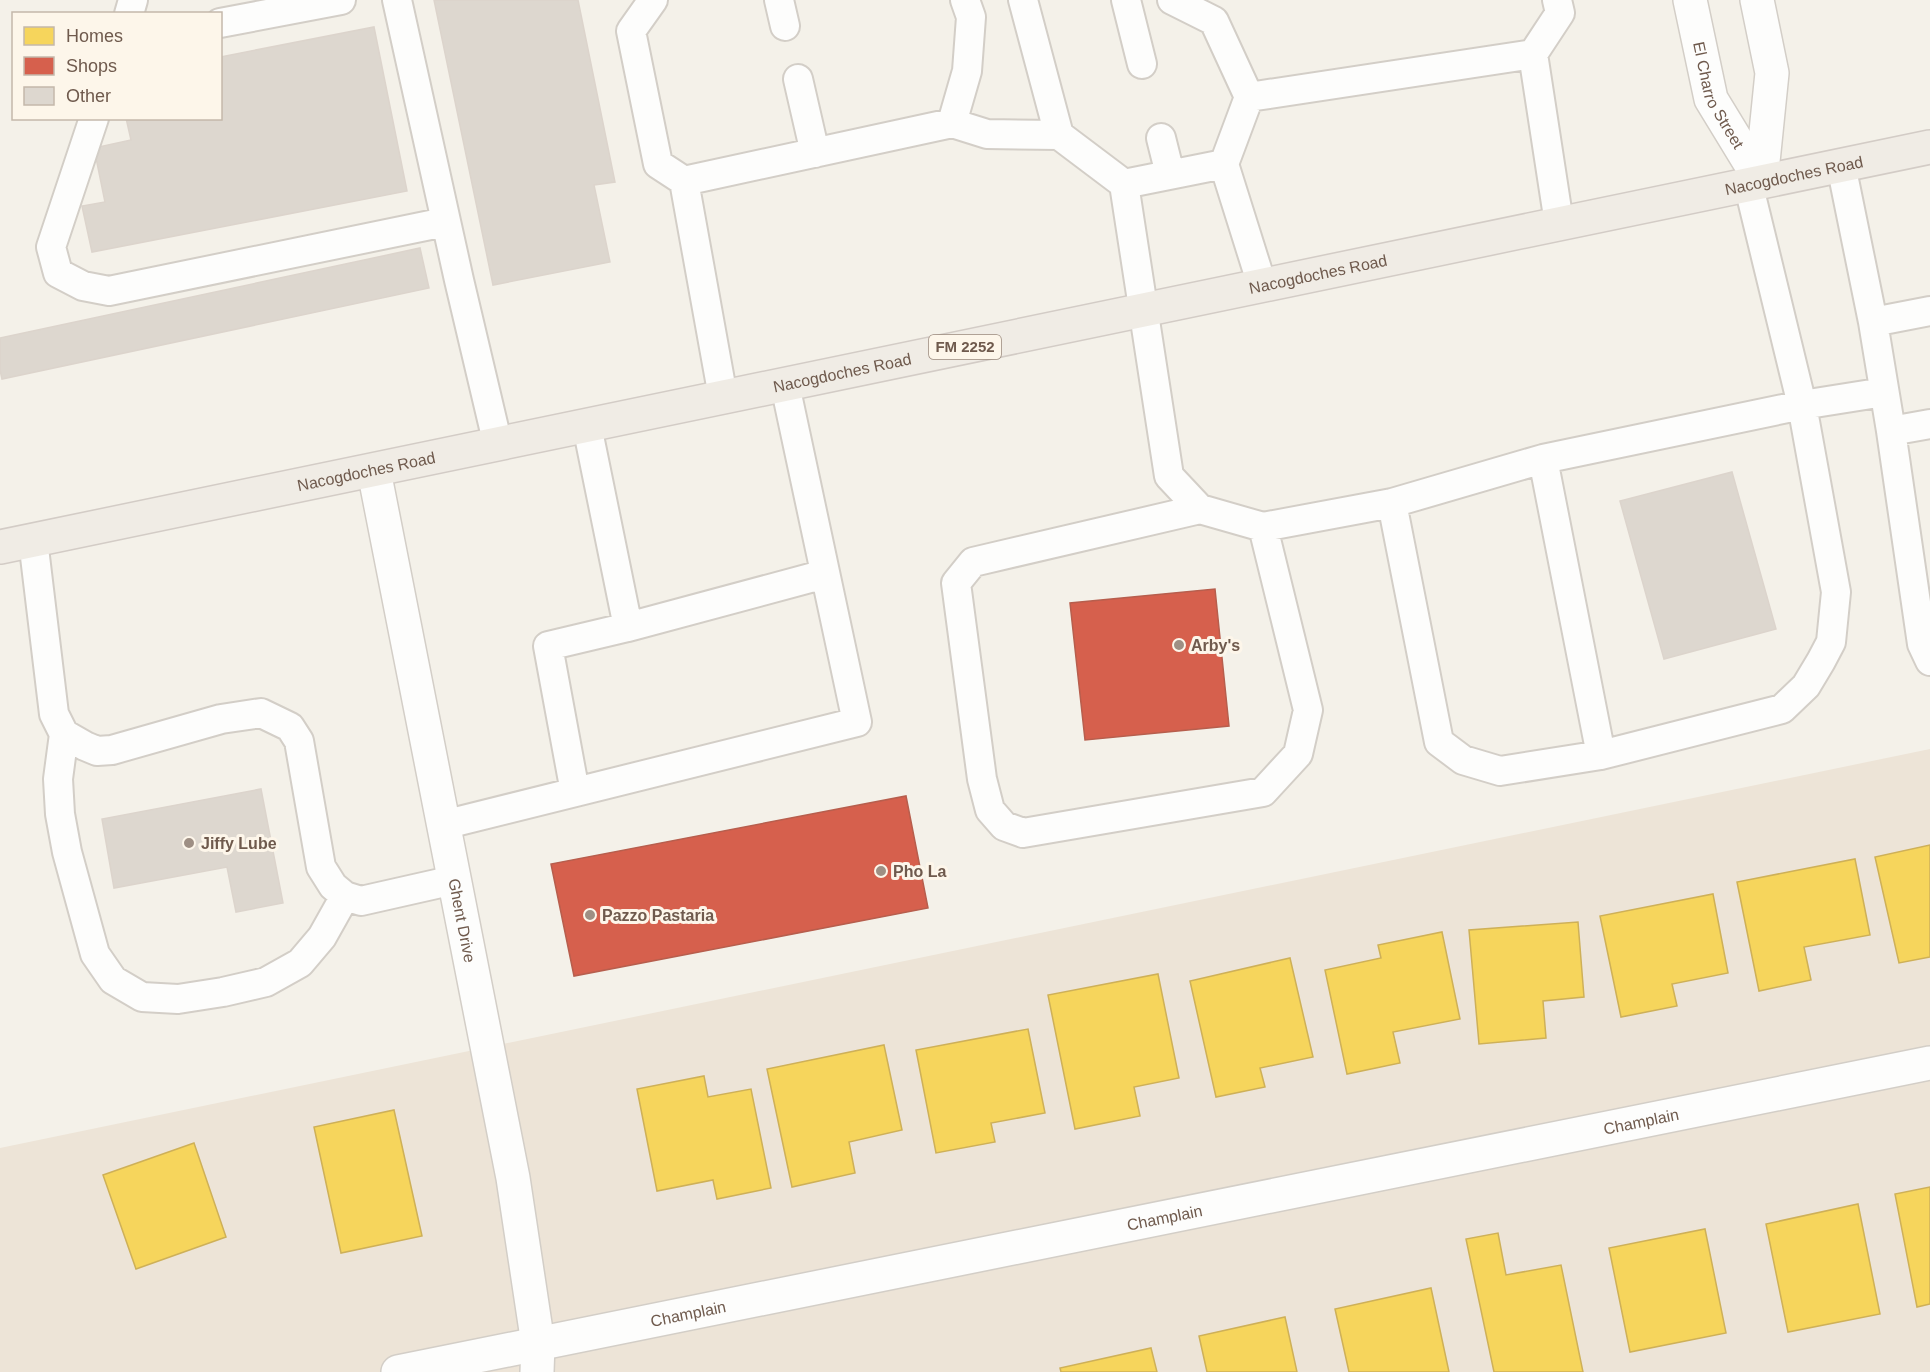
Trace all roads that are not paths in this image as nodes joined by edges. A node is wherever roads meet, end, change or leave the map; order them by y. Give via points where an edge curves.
1 (341, 0) edge
2 (397, 0) edge
3 (653, 0) edge
4 (966, 0) edge
5 (1023, 0) edge
6 (1126, 0) edge
7 (1172, 0) edge
8 (1557, 0) edge
9 (1690, 0) edge
10 (1756, 0) edge
11 (222, 23) edge
12 (1533, 54) junction
13 (1142, 64) dead end
14 (798, 79) dead end
15 (1249, 97) junction
16 (93, 120) edge
17 (952, 123) junction
18 (1059, 135) junction
19 (1161, 138) dead end
20 (1930, 147) edge
21 (815, 153) junction
22 (1224, 164) junction
23 (1841, 165) junction
24 (1170, 174) junction
25 (684, 181) junction
26 (1755, 182) junction
27 (1124, 184) junction
28 (445, 222) junction
29 (1559, 223) junction
30 (1262, 285) junction
31 (1145, 309) junction
32 (1930, 311) edge
33 (1873, 322) junction
34 (785, 385) junction
35 (1884, 392) junction
36 (723, 398) junction
37 (1802, 405) junction
38 (1930, 424) edge
39 (587, 426) junction
40 (1891, 431) junction
41 (498, 445) junction
42 (1543, 459) junction
43 (374, 471) junction
44 (1392, 503) junction
45 (1200, 509) junction
46 (1263, 527) junction
47 (33, 540) junction
48 (0, 547) edge
49 (825, 574) junction
50 (628, 627) junction
51 (1930, 662) edge
52 (64, 734) junction
53 (1601, 754) junction
54 (575, 792) junction
55 (443, 825) junction
56 (454, 880) junction
57 (345, 896) junction
58 (1930, 1063) edge
59 (538, 1358) edge
60 (398, 1372) edge

1 - 11 lane
2 - 28 lane
3 - 25 lane via 631,31 658,164
4 - 17 lane via 970,17 967,71
5 - 18 lane
6 - 13 lane
7 - 15 lane via 1214,21
8 - 12 lane via 1560,13
9 - 26 street, El Charro Street via 1711,99
10 - 26 street, El Charro Street via 1772,72
12 - 15 lane
12 - 29 lane
14 - 21 lane
15 - 22 lane
16 - 28 lane via 51,247 58,273 83,286 109,291
17 - 18 lane via 987,134
17 - 21 lane
18 - 27 lane
19 - 24 lane
20 - 23 main road, Nacogdoches Road / FM 2252
21 - 25 lane
22 - 24 lane
22 - 30 lane
23 - 26 main road, Nacogdoches Road / FM 2252
23 - 33 lane
24 - 27 lane
25 - 36 lane
26 - 29 main road, Nacogdoches Road / FM 2252
26 - 37 lane
27 - 31 lane
28 - 41 lane
29 - 30 main road, Nacogdoches Road / FM 2252
30 - 31 main road, Nacogdoches Road / FM 2252
31 - 34 main road, Nacogdoches Road / FM 2252
31 - 45 lane via 1169,476
32 - 33 lane
33 - 35 lane
34 - 36 main road, Nacogdoches Road / FM 2252
34 - 49 lane
35 - 37 lane
35 - 40 lane
36 - 39 main road, Nacogdoches Road / FM 2252
37 - 42 lane
37 - 53 lane via 1836,592 1831,642 1821,662 1806,686 1782,709
38 - 40 lane
39 - 41 main road, Nacogdoches Road / FM 2252
39 - 50 lane
40 - 51 lane via 1922,644
41 - 43 main road, Nacogdoches Road / FM 2252
42 - 44 lane
42 - 53 lane
43 - 47 main road, Nacogdoches Road / FM 2252
43 - 55 street, Ghent Drive
44 - 46 lane
44 - 53 lane via 1439,742 1463,759 1500,771
45 - 46 lane
45 - 46 lane via 973,562 956,583 982,779 990,810 1004,826 1023,833 1263,792 1298,754 1308,710
47 - 48 main road, Nacogdoches Road / FM 2252
47 - 52 lane via 54,714
49 - 50 lane
49 - 54 lane via 857,722
50 - 54 lane via 548,646
52 - 57 lane via 97,751 221,719 261,713 290,727 299,741 321,867
52 - 57 lane via 58,779 60,814 95,954 113,980 142,997 178,999 266,982 300,963 322,937
54 - 55 lane
55 - 56 street, Ghent Drive
56 - 57 lane via 361,901
56 - 59 street, Ghent Drive via 513,1178
58 - 59 street, Champlain
59 - 60 street, Champlain

